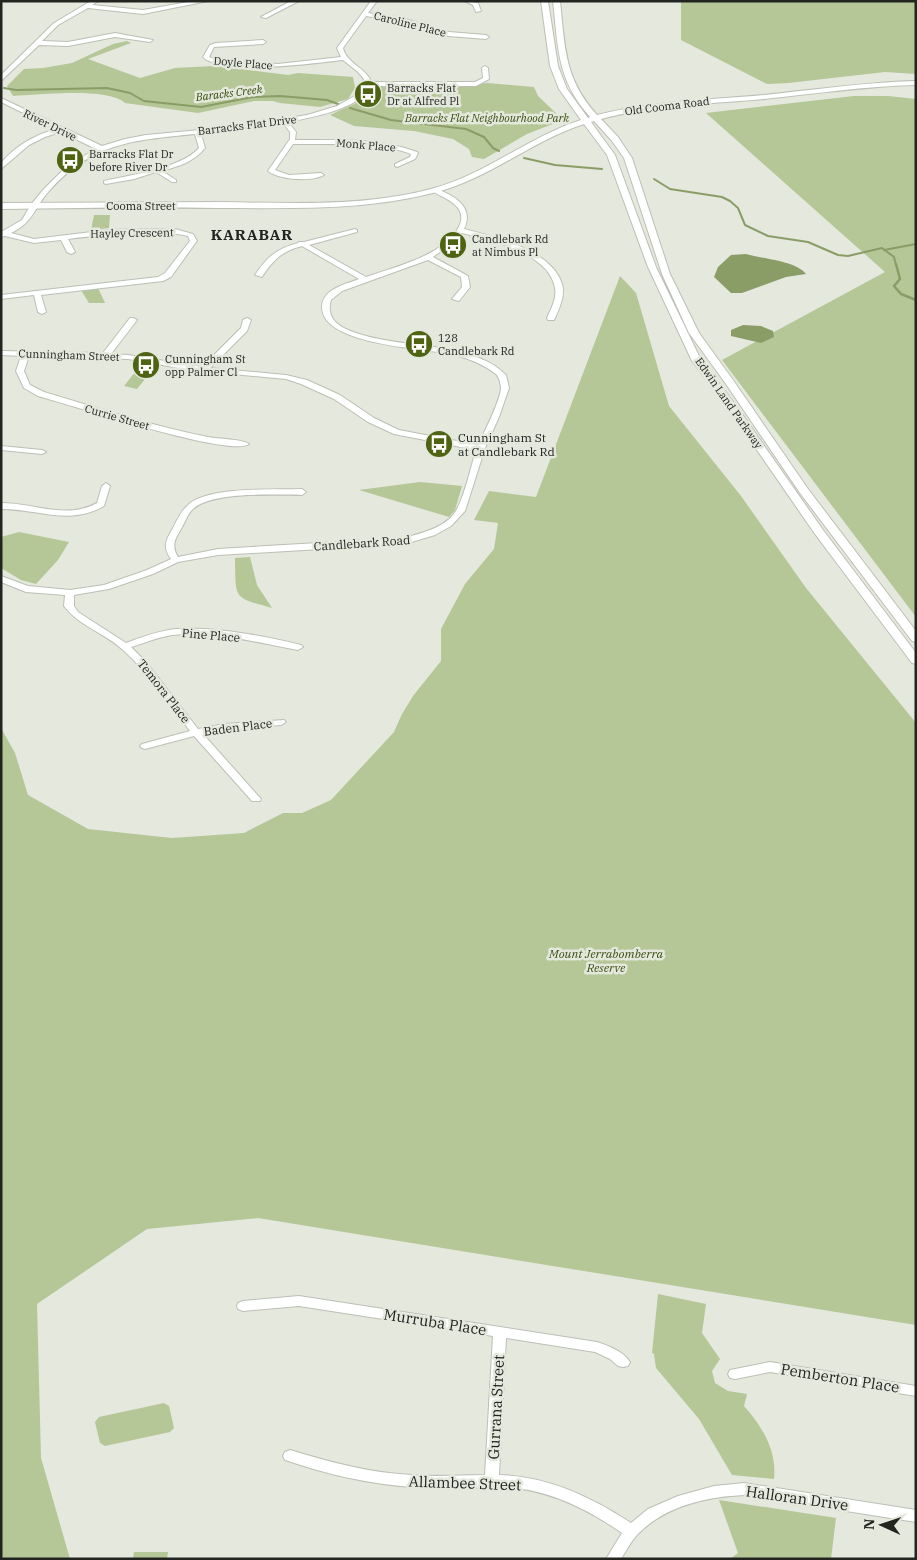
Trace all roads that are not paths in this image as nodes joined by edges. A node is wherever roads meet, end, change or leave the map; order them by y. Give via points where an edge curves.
1 (95, 1) edge
2 (205, 1) edge
3 (296, 1) edge
4 (374, 1) edge
5 (468, 1) edge
6 (544, 1) edge
7 (556, 1) edge
8 (87, 6) junction
9 (170, 9) junction
10 (478, 11) dead end
11 (178, 13) dead end
12 (364, 14) junction
13 (264, 17) dead end
14 (486, 37) dead end
15 (150, 40) dead end
16 (263, 42) dead end
17 (37, 43) junction
18 (345, 58) junction
19 (485, 68) dead end
20 (1, 78) edge
21 (916, 83) edge
22 (367, 84) junction
23 (916, 88) edge
24 (1, 100) edge
25 (284, 121) junction
26 (593, 121) junction
27 (60, 130) junction
28 (197, 132) junction
29 (292, 142) junction
30 (100, 148) junction
31 (397, 165) dead end
32 (1, 167) edge
33 (157, 170) junction
34 (321, 175) dead end
35 (174, 181) dead end
36 (106, 182) dead end
37 (436, 191) junction
38 (1, 206) edge
39 (33, 206) junction
40 (460, 230) junction
41 (355, 232) dead end
42 (4, 234) edge
43 (64, 238) junction
44 (301, 244) junction
45 (71, 252) dead end
46 (428, 257) junction
47 (259, 275) dead end
48 (364, 279) junction
49 (37, 292) junction
50 (1, 297) edge
51 (456, 299) dead end
52 (42, 312) dead end
53 (552, 318) dead end
54 (133, 320) dead end
55 (247, 320) dead end
56 (1, 353) edge
57 (26, 353) junction
58 (105, 356) junction
59 (204, 370) junction
60 (245, 444) dead end
61 (1, 448) edge
62 (481, 448) junction
63 (42, 452) dead end
64 (106, 486) dead end
65 (302, 492) dead end
66 (1, 506) edge
67 (176, 560) junction
68 (1, 579) edge
69 (70, 593) junction
70 (916, 639) edge
71 (125, 646) junction
72 (298, 648) dead end
73 (916, 661) edge
74 (281, 722) dead end
75 (196, 732) junction
76 (145, 746) dead end
77 (256, 799) dead end
78 (243, 1306) dead end
79 (500, 1332) junction
80 (623, 1362) dead end
81 (735, 1374) dead end
82 (916, 1391) edge
83 (290, 1456) dead end
84 (492, 1482) junction
85 (916, 1516) edge
86 (631, 1531) junction
87 (613, 1559) edge

1 - 8 street
2 - 9 street
3 - 13 street
4 - 12 street
5 - 10 street via 476,4
6 - 26 main road via 557,77 570,101
7 - 26 main road via 566,73
8 - 9 street via 135,12
8 - 17 street via 56,24
9 - 11 street
12 - 14 street, Caroline Place via 402,20 448,34
12 - 18 street via 340,46 340,53
15 - 17 street via 115,34 68,44
16 - 18 street, Doyle Place via 220,43 212,46 206,57 219,63 266,66
17 - 20 street
18 - 22 street via 363,73
19 - 22 street via 486,79 477,84
21 - 26 main road, Old Cooma Road via 860,85 672,104
22 - 25 street, Barracks Flat Drive via 360,96 344,106 323,114
23 - 26 main road, Old Cooma Road via 680,108
24 - 27 street, River Drive
25 - 28 street, Barracks Flat Drive
25 - 29 street via 293,132
26 - 37 main road, Old Cooma Road via 515,156 476,178
26 - 70 main road, Edwin Land Parkway via 616,139 628,158 660,258 694,333 804,491
26 - 73 main road, Edwin Land Parkway via 616,166 652,267 697,361
27 - 30 street, River Drive
27 - 32 street via 25,144
28 - 30 street, Barracks Flat Drive via 139,138
28 - 33 street via 202,148 198,154
29 - 31 street, Monk Place via 346,143 408,149 416,153 413,158
29 - 34 street via 272,172 291,176
30 - 39 street, Barracks Flat Drive via 70,166
33 - 35 street
33 - 36 street
37 - 39 main road, Cooma Street via 356,203
37 - 40 street via 457,202 464,210 466,220
38 - 39 main road, Cooma Street
39 - 42 street, Barracks Flat Drive via 26,220
40 - 46 street, Candlebark Road via 446,246
40 - 53 street via 505,242 543,264 559,288
41 - 44 street
42 - 43 street, Hayley Crescent via 34,240
43 - 45 street
43 - 49 street, Hayley Crescent via 108,232 175,231 191,235 194,241 168,275 160,279
44 - 47 street via 276,254
44 - 48 street
46 - 48 street, Candlebark Road
46 - 51 street via 465,278 465,289
48 - 62 street, Candlebark Road via 339,289 328,298 326,315 331,324 365,338 475,358 502,375 504,388
49 - 50 street, Hayley Crescent
49 - 52 street
54 - 58 street
55 - 59 street via 244,329
56 - 57 street, Cunningham Street
57 - 58 street, Cunningham Street
57 - 60 street, Currie Street via 20,371 27,386 40,394 174,433
58 - 59 street, Cunningham Street
59 - 62 street, Cunningham Street via 286,377 304,382 397,432
61 - 63 street
62 - 67 street, Candlebark Road via 461,511 448,524 421,538 218,552
64 - 66 street via 100,504 83,513 63,514
65 - 67 street via 220,494 201,499 190,506 168,540 170,553
67 - 69 street, Candlebark Road via 106,587
68 - 69 street, Candlebark Road via 26,589
69 - 71 street, Temora Place via 70,606 75,614
71 - 72 street, Pine Place via 164,634 186,632
71 - 75 street, Temora Place
74 - 75 street, Baden Place
75 - 76 street, Baden Place
75 - 77 street, Temora Place
78 - 79 street, Murruba Place via 307,1302
79 - 80 street, Murruba Place via 598,1347
79 - 84 street, Gurrana Street
81 - 82 street, Pemberton Place via 770,1367
83 - 84 street, Allambee Street via 378,1478
84 - 86 street, Allambee Street via 517,1482 564,1494 587,1503
85 - 86 street, Halloran Drive via 744,1489 723,1490 667,1506
86 - 87 street, Halloran Drive

